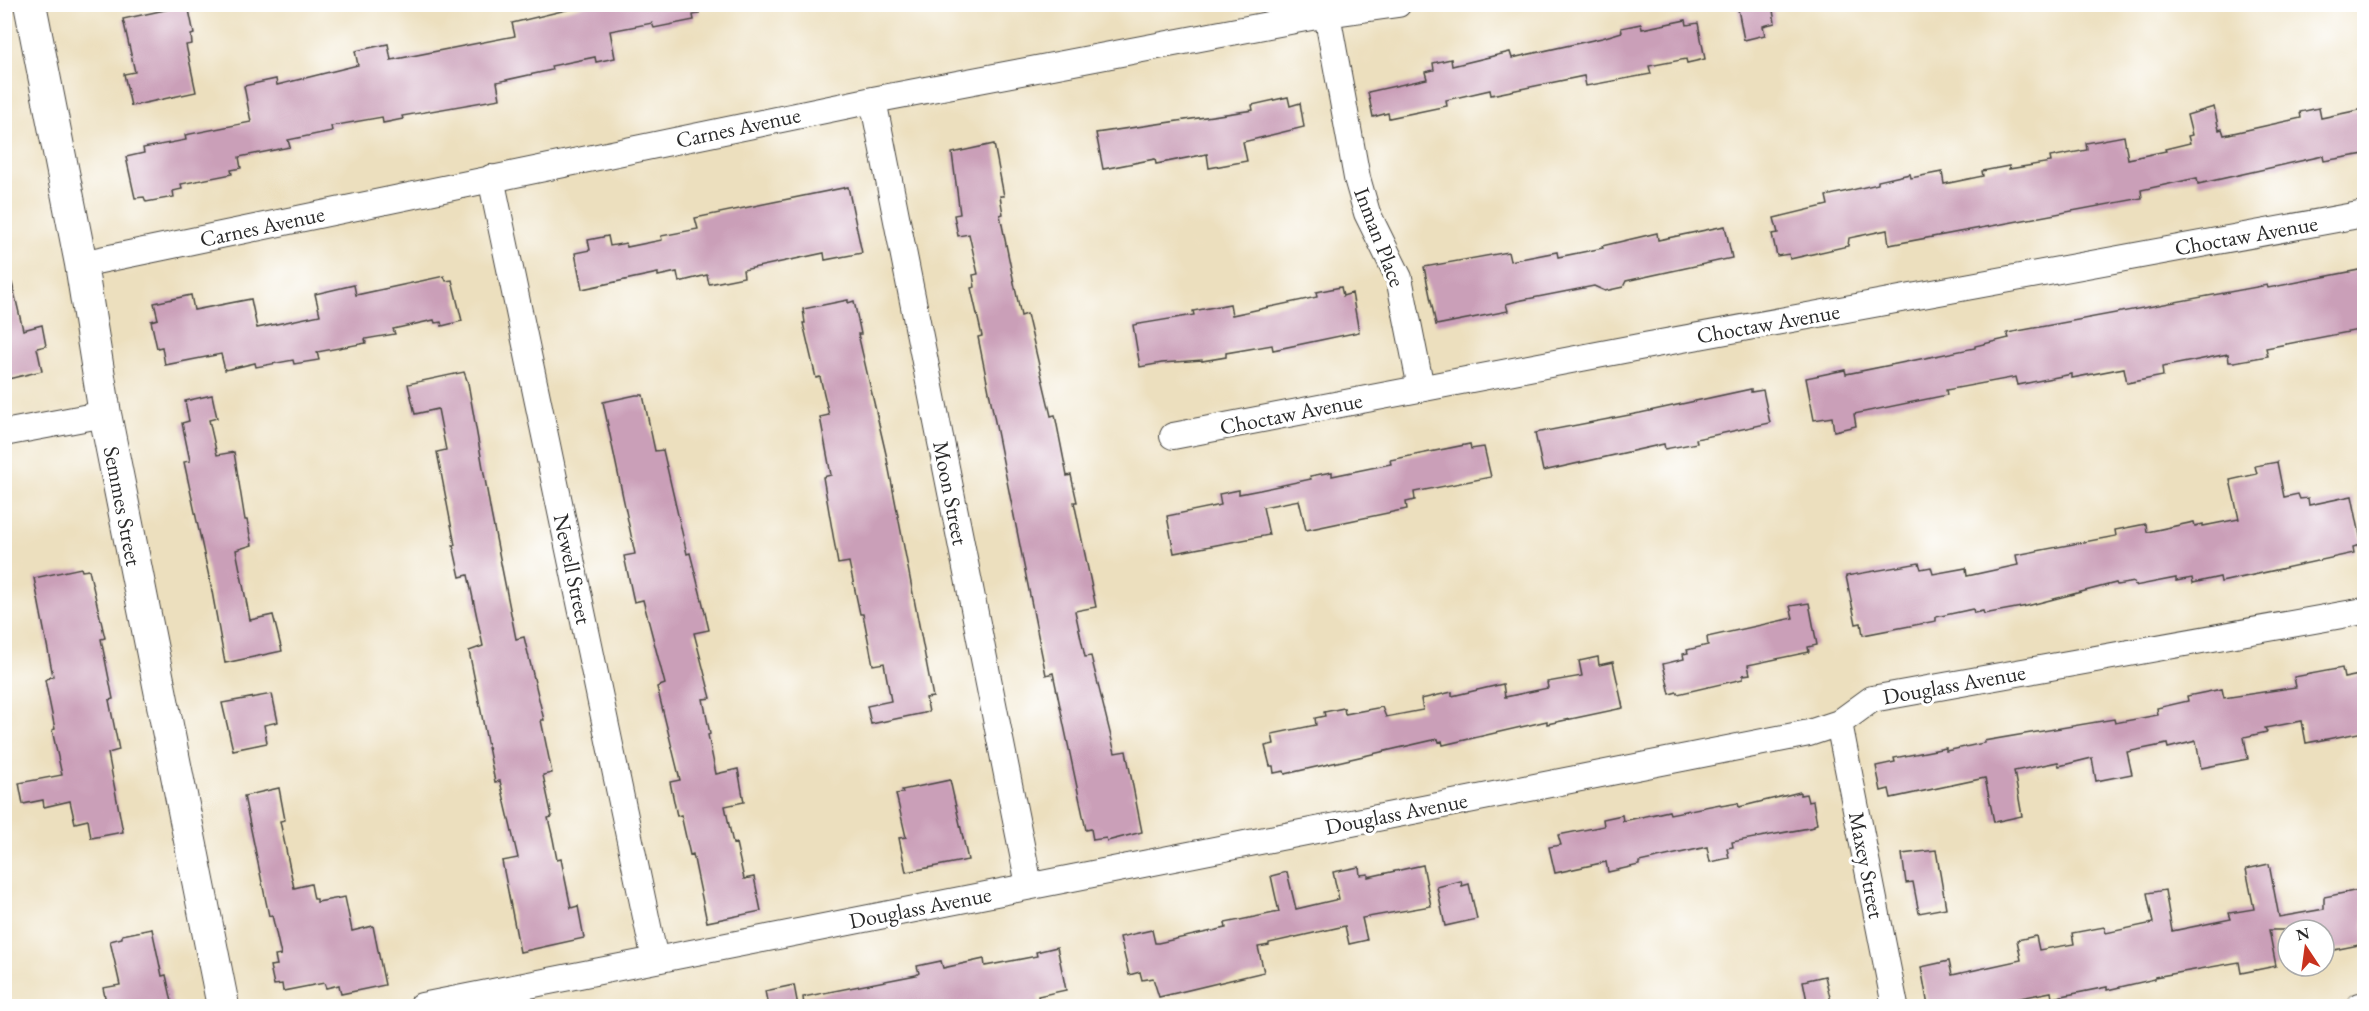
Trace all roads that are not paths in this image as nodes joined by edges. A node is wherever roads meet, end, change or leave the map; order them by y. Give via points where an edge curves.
1 (30, 4) edge
2 (1398, 4) edge
3 (1327, 14) junction
4 (873, 100) junction
5 (491, 178) junction
6 (2364, 214) edge
7 (81, 264) junction
8 (1421, 388) junction
9 (105, 414) junction
10 (4, 433) edge
11 (1173, 436) dead end
12 (2364, 611) edge
13 (1839, 723) junction
14 (1029, 885) junction
15 (655, 960) junction
16 (223, 1006) edge
17 (422, 1006) edge
18 (1895, 1006) edge
19 (2360, 1006) edge
20 (2364, 1006) edge

1 - 7 main road, Semmes Street
2 - 3 street, Carnes Avenue
3 - 4 street, Carnes Avenue
3 - 8 street, Inman Place via 1357,178 1367,213 1399,278
4 - 5 street, Carnes Avenue
4 - 14 street, Moon Street
5 - 7 street, Carnes Avenue
5 - 15 street, Newell Street
6 - 8 street, Choctaw Avenue
7 - 9 main road, Semmes Street
8 - 11 street, Choctaw Avenue
9 - 10 street
9 - 16 main road, Semmes Street
12 - 13 street, Douglass Avenue via 1872,699
13 - 14 street, Douglass Avenue via 1809,733
13 - 18 street, Maxey Street
14 - 15 street, Douglass Avenue
15 - 17 street, Douglass Avenue
19 - 20 street

